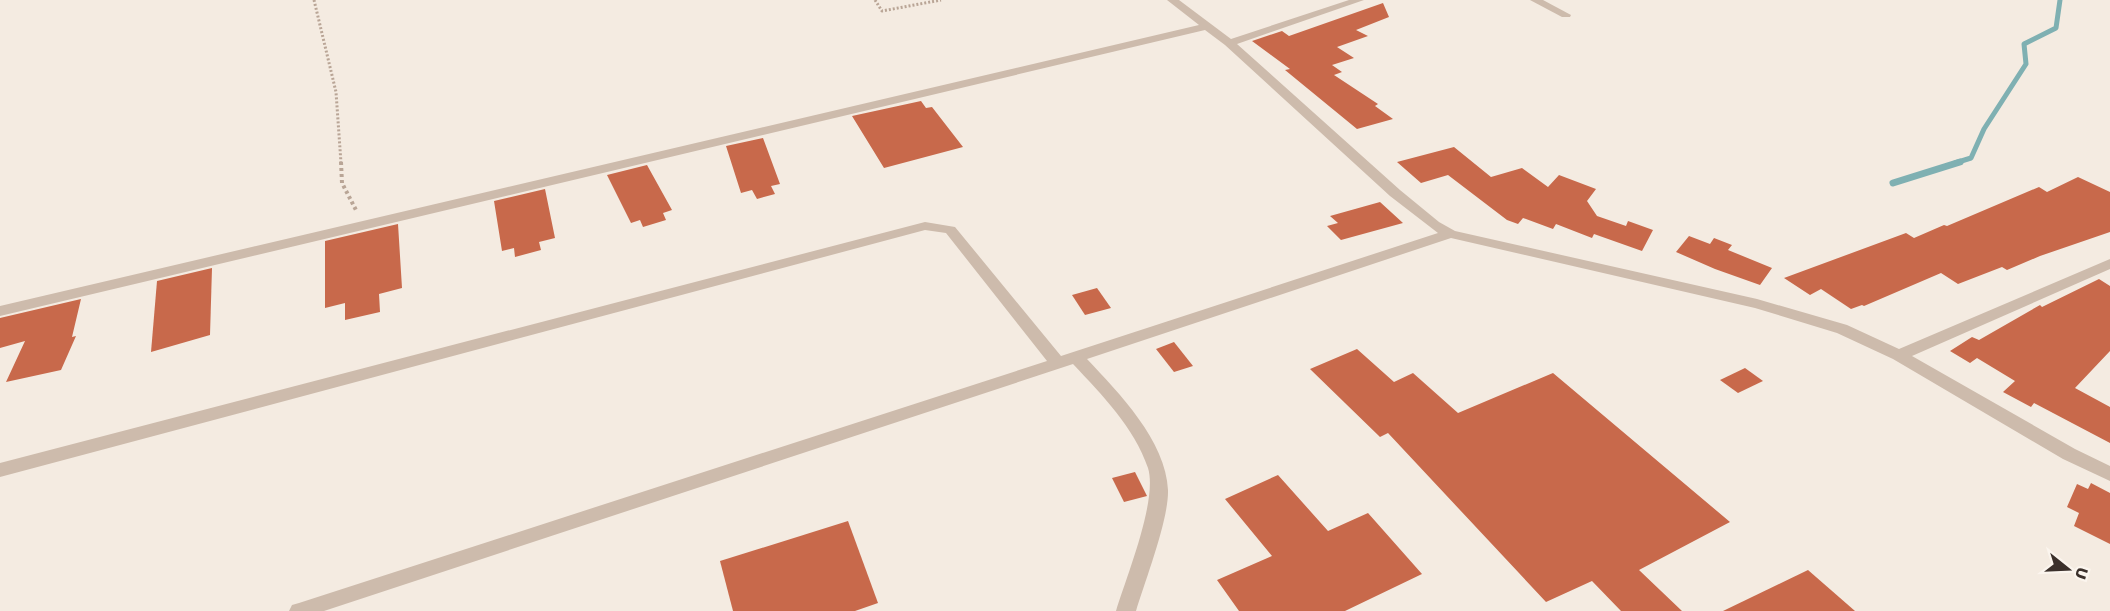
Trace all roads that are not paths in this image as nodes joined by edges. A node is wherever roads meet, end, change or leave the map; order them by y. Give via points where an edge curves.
1 (1172, 0) edge
2 (1359, 0) edge
3 (1536, 0) edge
4 (1566, 15) dead end
5 (1206, 27) junction
6 (1229, 43) junction
7 (1450, 234) junction
8 (2110, 264) edge
9 (0, 311) edge
10 (1899, 355) junction
11 (1077, 358) junction
12 (1058, 363) junction
13 (0, 470) edge
14 (2110, 474) edge
15 (299, 611) edge
16 (1126, 611) edge

1 - 5 street
2 - 6 street
3 - 4 street
5 - 6 street
5 - 9 street
6 - 7 street via 1395,193
7 - 10 street via 1788,312 1842,329
7 - 11 street
8 - 10 street
10 - 14 street
11 - 12 street
11 - 16 street via 1127,412 1157,468 1159,493
12 - 13 street via 950,230 925,226
12 - 15 street

